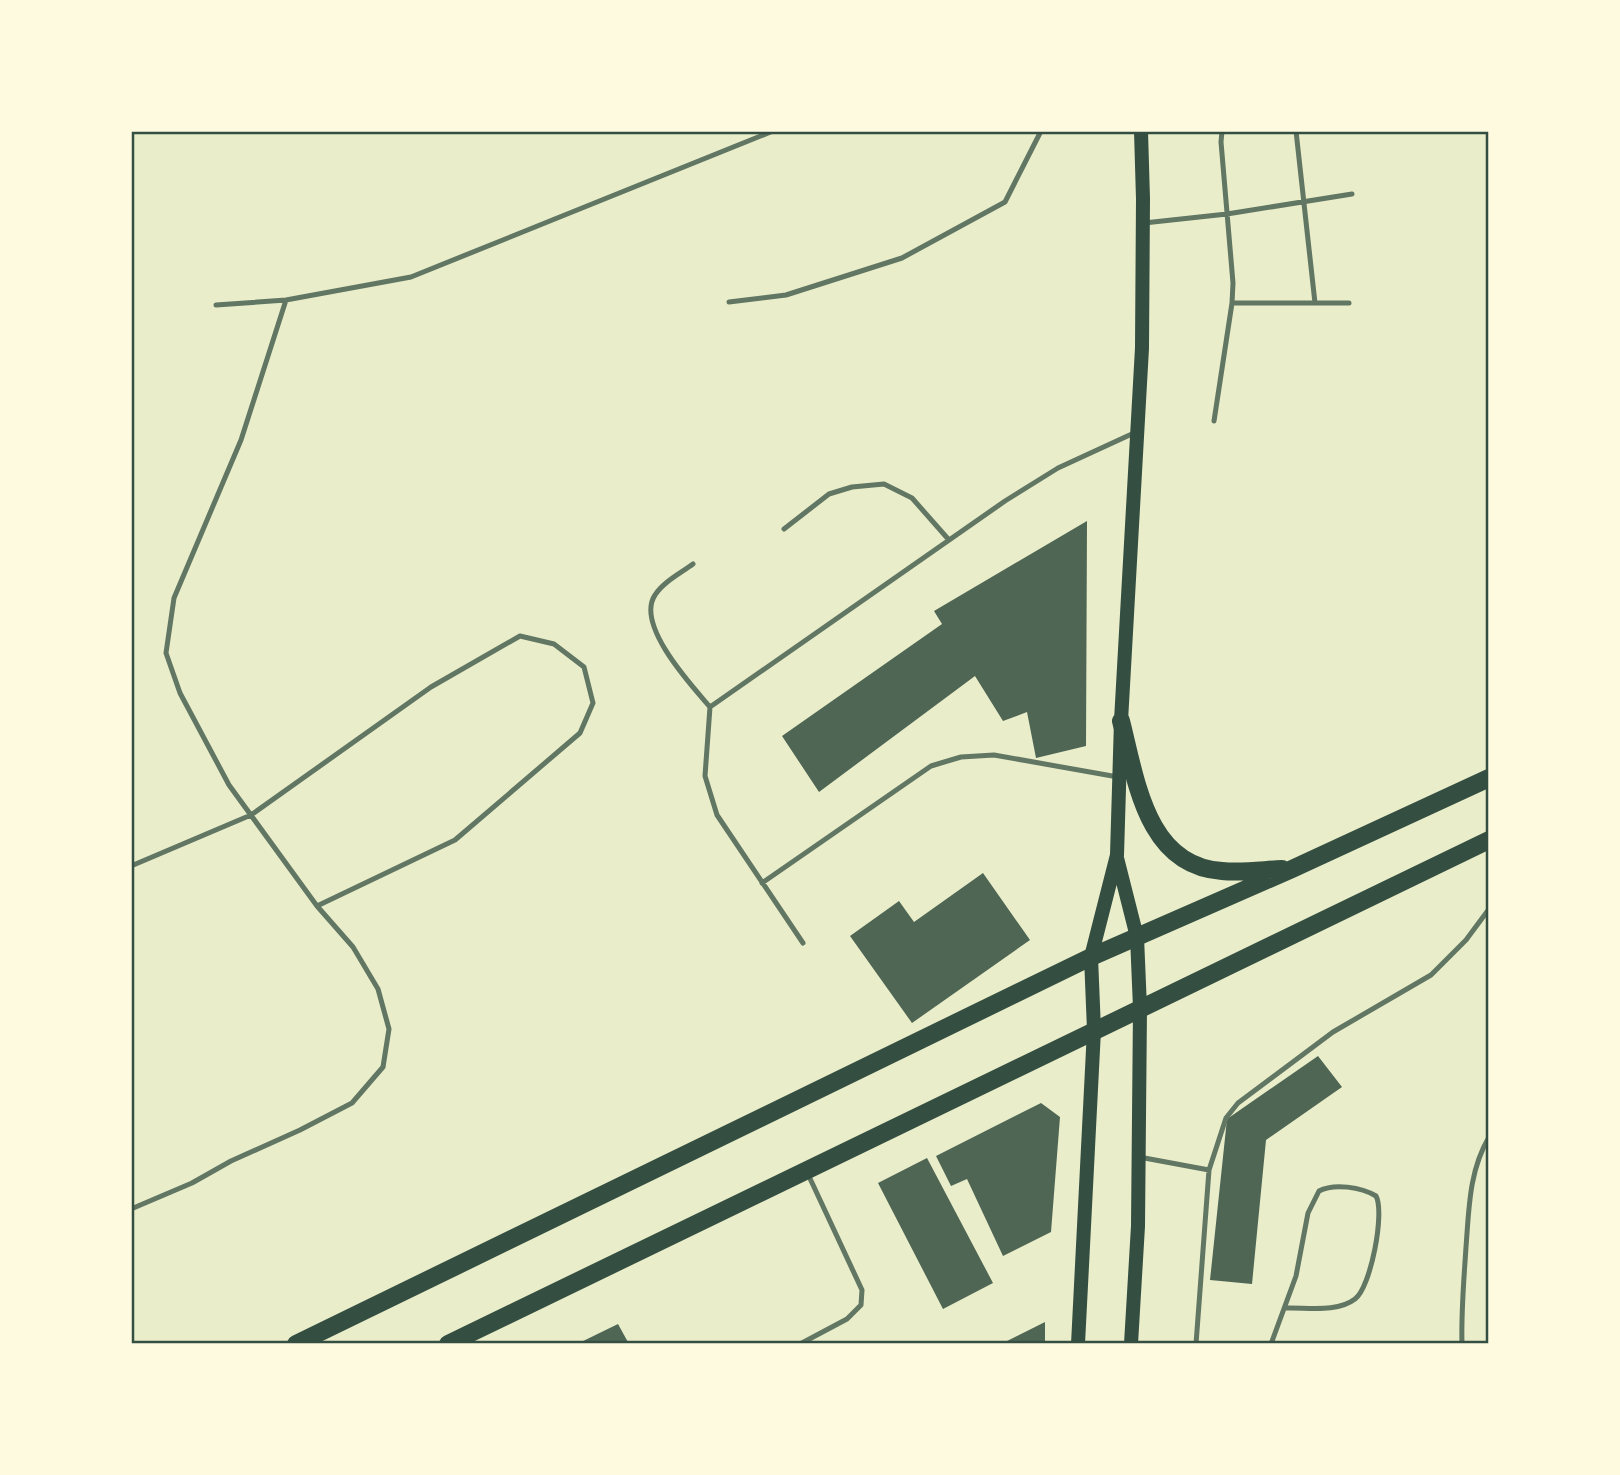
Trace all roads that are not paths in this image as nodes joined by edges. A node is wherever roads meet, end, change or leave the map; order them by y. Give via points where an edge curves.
1 (773, 131) edge
2 (1041, 131) edge
3 (1141, 131) edge
4 (1222, 131) edge
5 (1296, 131) edge
6 (1352, 194) dead end
7 (1304, 202) junction
8 (1227, 214) junction
9 (1143, 223) junction
10 (286, 300) junction
11 (729, 302) dead end
12 (1232, 303) junction
13 (1315, 303) junction
14 (1349, 303) dead end
15 (216, 305) dead end
16 (1214, 421) dead end
17 (1137, 431) junction
18 (784, 529) dead end
19 (950, 540) junction
20 (693, 564) dead end
21 (710, 707) junction
22 (1121, 721) junction
23 (1119, 778) junction
24 (1489, 778) edge
25 (251, 816) junction
26 (1489, 840) edge
27 (1117, 855) junction
28 (131, 866) edge
29 (1292, 869) junction
30 (762, 883) junction
31 (317, 906) junction
32 (1489, 909) edge
33 (1138, 937) junction
34 (803, 943) dead end
35 (1091, 957) junction
36 (1140, 1008) junction
37 (1094, 1030) junction
38 (1489, 1137) edge
39 (1139, 1157) junction
40 (806, 1170) junction
41 (1209, 1170) junction
42 (131, 1209) edge
43 (1285, 1308) junction
44 (296, 1344) edge
45 (448, 1344) edge
46 (800, 1344) edge
47 (1078, 1344) edge
48 (1131, 1344) edge
49 (1196, 1344) edge
50 (1271, 1344) edge
51 (1462, 1344) edge

1 - 10 lane via 411,277
2 - 11 lane via 1005,202 902,258 786,295
3 - 9 main road
4 - 8 lane
5 - 7 lane
6 - 7 lane
7 - 8 lane
7 - 13 lane
8 - 9 lane
8 - 12 lane
9 - 17 main road
10 - 15 lane
10 - 25 lane via 241,440 174,598 166,653 180,693 229,785
12 - 13 lane
12 - 16 lane
13 - 14 lane
17 - 19 lane via 1058,468
17 - 22 main road
18 - 19 lane via 829,494 884,484 912,498
19 - 21 lane
20 - 21 lane via 656,592 650,612 663,649
21 - 30 lane via 705,776 717,815
22 - 23 main road
22 - 29 main road via 1143,806 1160,837 1175,851 1192,863 1221,871
23 - 27 main road
23 - 30 lane via 994,755 961,757 931,766
24 - 29 main road
25 - 28 lane
25 - 31 lane
25 - 31 lane via 430,687 520,636 554,644 584,667 593,704 580,733 455,840
26 - 36 main road
27 - 33 main road
27 - 35 main road
29 - 33 main road
30 - 34 lane
31 - 42 lane via 353,947 378,989 389,1029 383,1067 352,1103
32 - 41 lane via 1466,940 1430,975 1333,1032 1238,1103 1226,1118
33 - 35 main road
33 - 36 main road
35 - 37 main road
35 - 44 main road
36 - 37 main road
36 - 39 main road
37 - 40 main road
37 - 47 main road
38 - 51 lane via 1471,1183
39 - 41 lane
39 - 48 main road
40 - 45 main road
40 - 46 lane via 862,1290 861,1306
41 - 49 lane
43 - 43 lane via 1308,1213 1319,1191 1332,1186 1376,1196 1380,1219 1360,1293 1339,1306
43 - 50 lane

